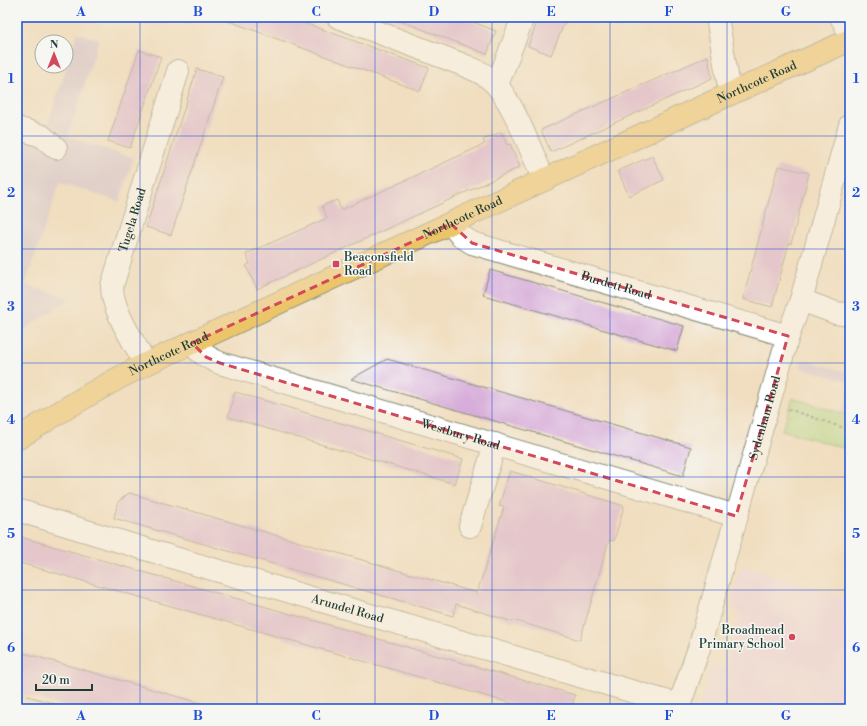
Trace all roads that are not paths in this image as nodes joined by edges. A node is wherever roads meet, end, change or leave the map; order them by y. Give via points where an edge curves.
1 (338, 17) edge
2 (523, 17) edge
3 (717, 17) edge
4 (841, 17) edge
5 (850, 34) edge
6 (850, 40) edge
7 (178, 71) dead end
8 (497, 86) junction
9 (732, 93) junction
10 (850, 125) edge
11 (17, 128) edge
12 (56, 148) dead end
13 (544, 180) junction
14 (451, 224) junction
15 (801, 300) junction
16 (850, 315) edge
17 (788, 336) junction
18 (192, 343) junction
19 (146, 364) junction
20 (17, 439) edge
21 (495, 444) junction
22 (17, 510) edge
23 (736, 516) junction
24 (470, 526) dead end
25 (679, 707) edge

1 - 8 street via 481,72
2 - 8 street
3 - 9 street
4 - 5 street
6 - 9 main road, Northcote Road
7 - 19 street, Tugela Road via 112,286 113,300
8 - 13 street via 506,99
9 - 13 main road, Northcote Road
10 - 15 street, Sydenham Road
11 - 12 street via 42,136
13 - 14 main road, Northcote Road
14 - 17 street, Burdett Road via 472,243
14 - 18 main road, Northcote Road
15 - 16 street via 836,313
15 - 17 street, Sydenham Road
17 - 23 street, Sydenham Road
18 - 19 main road, Northcote Road
18 - 21 street, Westbury Road via 206,357 220,364
19 - 20 main road, Northcote Road via 67,406
21 - 23 street, Westbury Road
21 - 24 street
22 - 25 street, Arundel Road
23 - 25 street, Sydenham Road via 699,648

